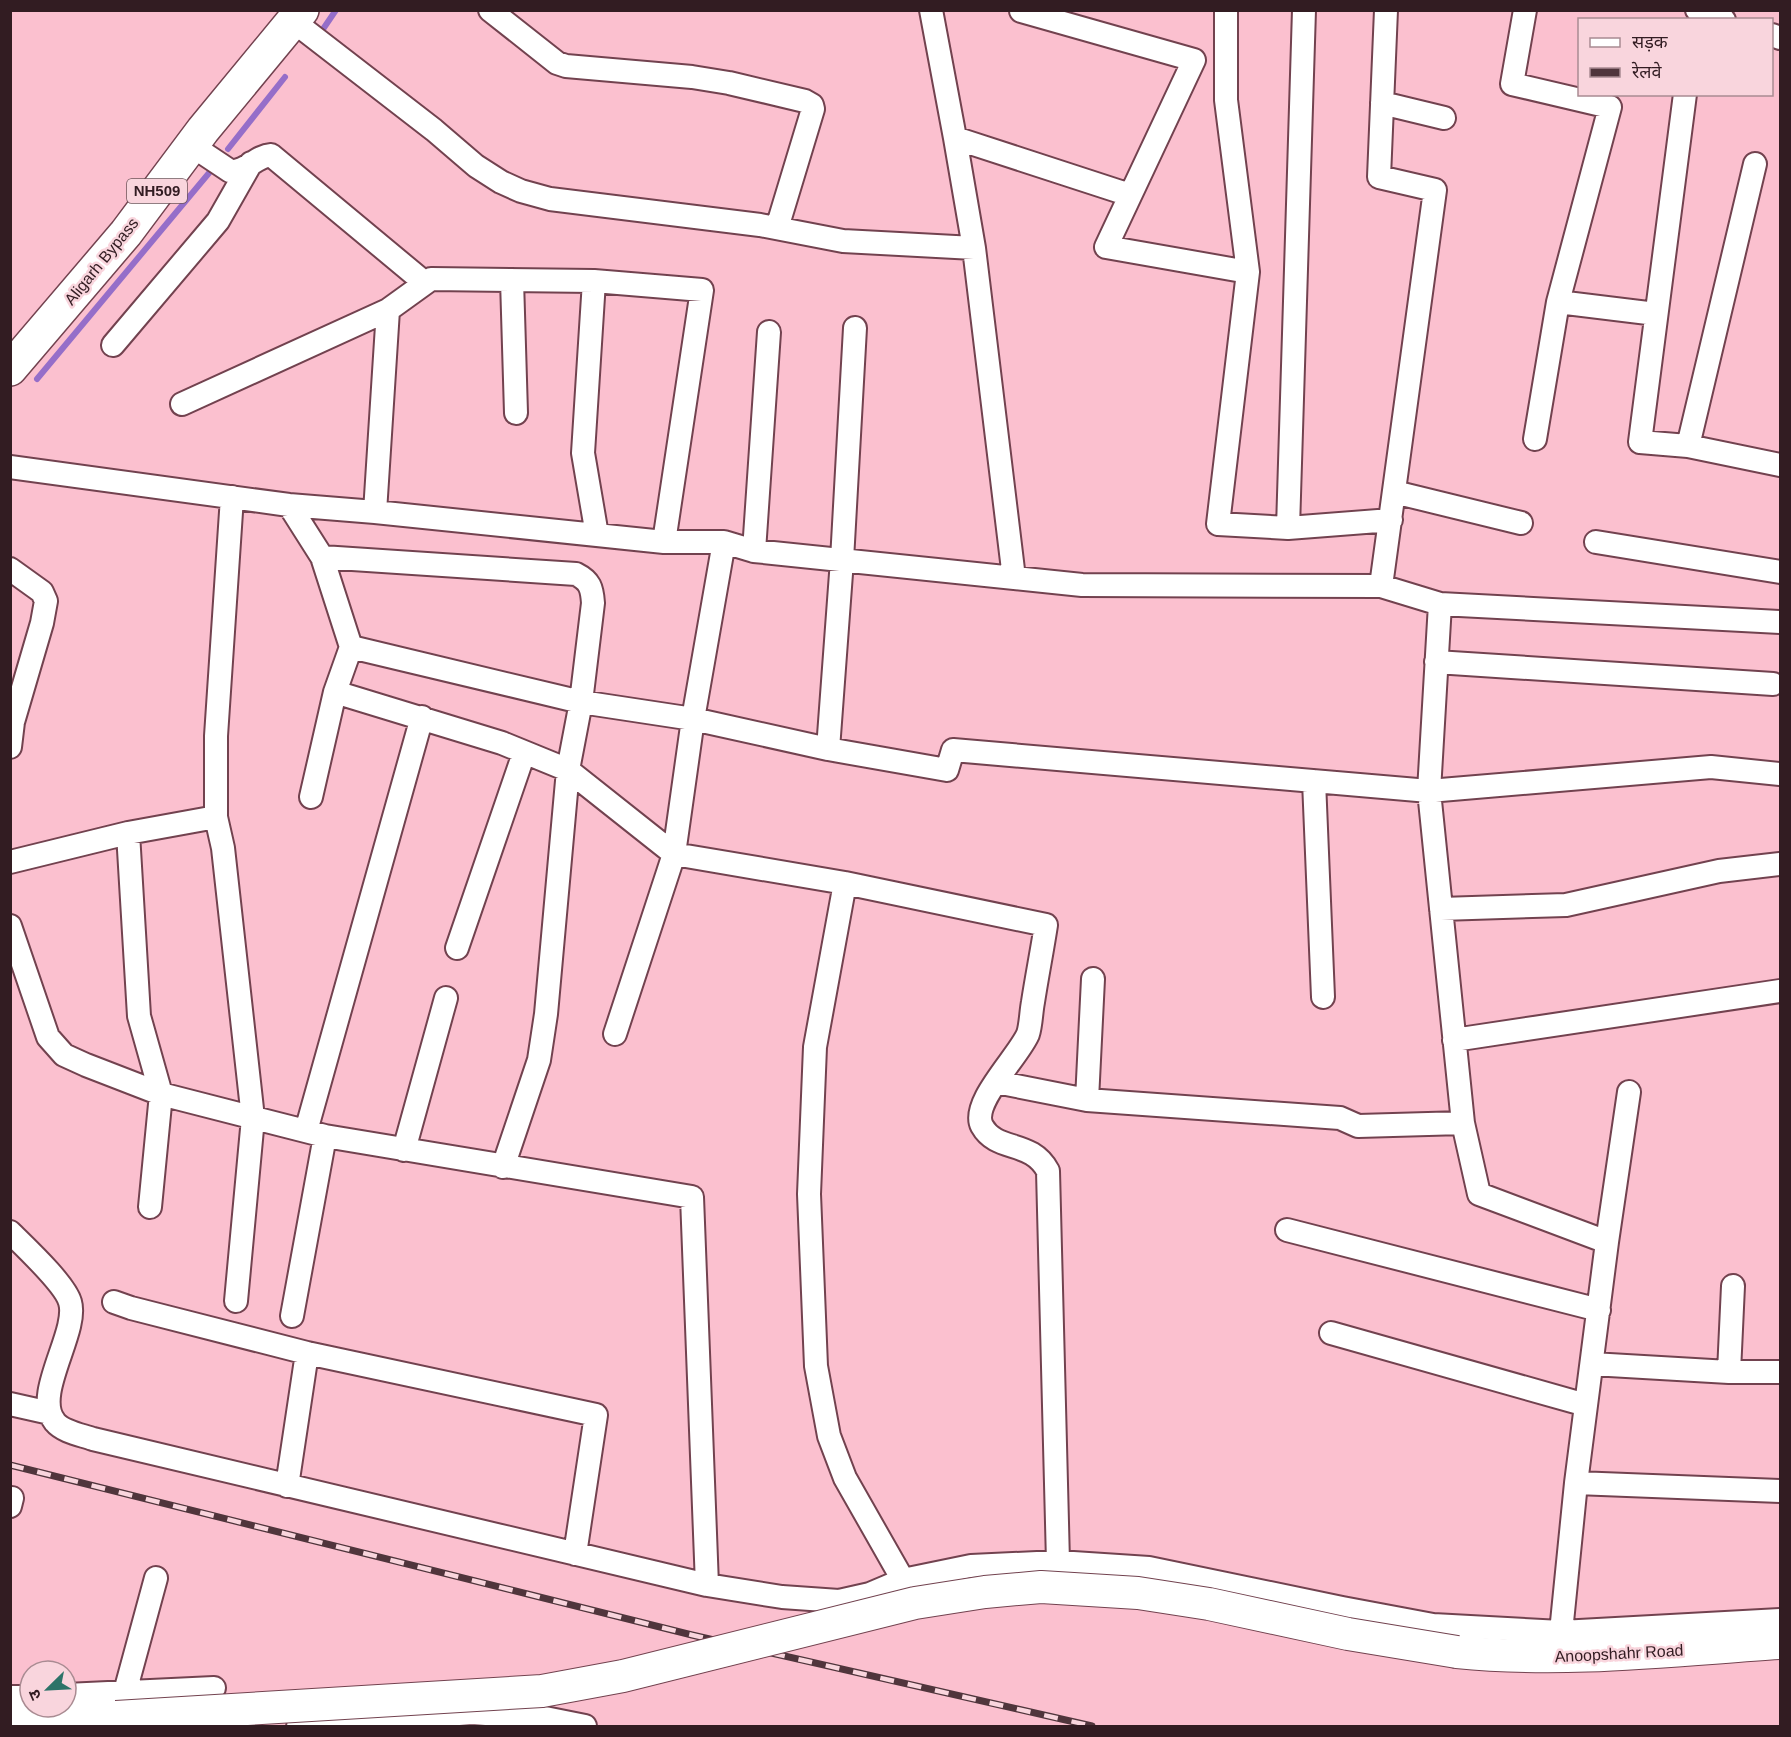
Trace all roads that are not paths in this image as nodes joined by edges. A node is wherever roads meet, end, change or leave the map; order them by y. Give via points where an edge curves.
1 (490, 10) edge
2 (930, 10) edge
3 (1226, 10) edge
4 (1304, 10) edge
5 (1386, 10) edge
6 (1525, 10) edge
7 (1696, 10) edge
8 (1021, 11) edge
9 (298, 16) edge
10 (1718, 18) edge
11 (1685, 96) edge
12 (1382, 103) junction
13 (1444, 118) dead end
14 (955, 138) junction
15 (191, 145) junction
16 (251, 163) junction
17 (1755, 164) dead end
18 (1130, 195) junction
19 (777, 228) junction
20 (974, 248) junction
21 (1248, 272) junction
22 (512, 280) junction
23 (594, 281) junction
24 (425, 283) junction
25 (1558, 302) junction
26 (388, 310) junction
27 (1656, 314) junction
28 (855, 328) dead end
29 (769, 332) dead end
30 (113, 345) dead end
31 (13, 362) edge
32 (182, 404) dead end
33 (516, 413) dead end
34 (1535, 439) dead end
35 (1688, 446) junction
36 (1780, 465) edge
37 (10, 466) edge
38 (1394, 492) junction
39 (232, 497) junction
40 (290, 505) junction
41 (375, 512) junction
42 (1391, 520) junction
43 (1521, 523) dead end
44 (1288, 528) junction
45 (597, 535) junction
46 (664, 542) junction
47 (724, 542) junction
48 (1596, 542) dead end
49 (754, 551) junction
50 (322, 557) junction
51 (842, 560) junction
52 (10, 569) edge
53 (1780, 572) edge
54 (1014, 578) junction
55 (1382, 586) junction
56 (1440, 604) junction
57 (1780, 622) edge
58 (351, 647) junction
59 (1436, 662) junction
60 (1773, 684) dead end
61 (335, 692) junction
62 (581, 702) junction
63 (422, 717) junction
64 (693, 719) junction
65 (10, 747) edge
66 (828, 749) junction
67 (524, 753) junction
68 (568, 770) junction
69 (1780, 774) edge
70 (1314, 781) junction
71 (1429, 791) junction
72 (311, 797) dead end
73 (216, 817) junction
74 (128, 833) junction
75 (674, 854) junction
76 (10, 862) edge
77 (1780, 864) edge
78 (845, 883) junction
79 (1441, 909) junction
80 (10, 926) edge
81 (457, 948) dead end
82 (1093, 980) dead end
83 (1780, 990) edge
84 (1323, 997) dead end
85 (446, 998) dead end
86 (615, 1034) dead end
87 (1454, 1040) junction
88 (996, 1082) junction
89 (1629, 1092) dead end
90 (161, 1094) junction
91 (1087, 1100) junction
92 (253, 1118) junction
93 (1463, 1123) junction
94 (315, 1134) junction
95 (404, 1150) junction
96 (503, 1167) junction
97 (150, 1208) dead end
98 (1287, 1230) dead end
99 (10, 1232) edge
100 (1608, 1242) junction
101 (1733, 1286) dead end
102 (236, 1301) dead end
103 (114, 1302) dead end
104 (1599, 1310) junction
105 (292, 1316) dead end
106 (1331, 1333) dead end
107 (307, 1353) junction
108 (1592, 1364) junction
109 (1729, 1372) junction
110 (1780, 1372) edge
111 (10, 1404) edge
112 (1586, 1405) junction
113 (51, 1413) junction
114 (1576, 1483) junction
115 (287, 1486) junction
116 (1780, 1491) edge
117 (575, 1554) junction
118 (1058, 1562) junction
119 (156, 1578) dead end
120 (903, 1580) junction
121 (706, 1585) junction
122 (1780, 1620) edge
123 (1561, 1632) junction
124 (1780, 1643) edge
125 (214, 1688) dead end
126 (78, 1697) edge
127 (121, 1705) junction
128 (10, 1721) edge
129 (512, 1721) edge
130 (298, 1726) edge
131 (585, 1726) edge

1 - 19 street via 566,66 692,77 812,105
2 - 14 street
3 - 21 street via 1226,100
4 - 44 street
5 - 12 street
6 - 25 street via 1512,84 1610,107
7 - 10 street
8 - 18 street via 1194,60
9 - 15 highway, Aligarh Bypass / NH509
9 - 19 street via 476,166 511,187 550,199
11 - 27 street
12 - 13 street
12 - 38 street via 1379,177 1435,190
14 - 18 street
14 - 20 street
15 - 16 street via 230,171
15 - 31 highway, Aligarh Bypass / NH509 via 126,233
16 - 24 street via 271,155
16 - 30 street via 218,221
17 - 35 street
18 - 21 street via 1106,247
19 - 20 street via 843,241
20 - 54 street
21 - 44 street via 1218,524
22 - 23 street
22 - 24 street via 431,279
22 - 33 street
23 - 45 street via 583,453
23 - 46 street via 702,291
24 - 26 street
25 - 27 street
25 - 34 street
26 - 32 street
26 - 41 street
27 - 35 street via 1640,442
28 - 51 street
29 - 49 street
35 - 36 street
37 - 39 street
38 - 42 street
38 - 43 street
39 - 40 street
39 - 73 street via 216,736
40 - 41 street
40 - 50 street
41 - 45 street
42 - 44 street
42 - 55 street
45 - 46 street
46 - 47 street
47 - 49 street
47 - 64 street
48 - 53 street
49 - 51 street
50 - 58 street
50 - 62 street via 576,574 587,579 593,603
51 - 54 street
51 - 66 street
52 - 65 street via 42,592 46,601 13,722
54 - 55 street via 1082,585
55 - 56 street
56 - 57 street
56 - 59 street
58 - 61 street
58 - 62 street
59 - 60 street
59 - 71 street
61 - 63 street
61 - 72 street
62 - 64 street
62 - 68 street
63 - 67 street
63 - 94 street
64 - 66 street
64 - 75 street
66 - 70 street via 946,770 953,750
67 - 68 street
67 - 81 street
68 - 75 street
68 - 96 street via 539,1060
69 - 71 street via 1711,767
70 - 71 street
70 - 84 street
71 - 79 street
73 - 74 street
73 - 92 street via 223,848
74 - 76 street
74 - 90 street via 139,1016
75 - 78 street
75 - 86 street
77 - 79 street via 1719,871 1566,905
78 - 88 street via 1046,925 1028,1034
78 - 120 street via 815,1047 809,1194 816,1366 829,1436 845,1478
79 - 87 street
80 - 90 street via 48,1037 64,1055
82 - 91 street
83 - 87 street
85 - 95 street
87 - 93 street
88 - 91 street
88 - 118 street via 981,1111 981,1124 991,1138 1031,1152 1048,1171
89 - 100 street
90 - 92 street
90 - 97 street
91 - 93 street via 1340,1118 1358,1126
92 - 94 street
92 - 102 street
93 - 100 street via 1479,1194
94 - 95 street
94 - 105 street
95 - 96 street
96 - 121 street via 692,1197
98 - 104 street
99 - 113 street via 70,1302 70,1319 49,1392
100 - 104 street
101 - 109 street
103 - 107 street
104 - 108 street
106 - 112 street
107 - 115 street
107 - 117 street via 596,1415
108 - 109 street
108 - 112 street
109 - 110 street
111 - 113 street
112 - 114 street
113 - 115 street via 55,1423 93,1439
114 - 116 street
114 - 123 street
115 - 117 street
117 - 121 street
118 - 120 street via 971,1566
118 - 123 street via 1149,1568 1433,1624
119 - 127 street
120 - 121 street via 870,1594 839,1601
122 - 123 street
124 - 127 main road, Anoopshahr Road, bridge via 1505,1657 1348,1634 1138,1593 1041,1587 915,1603 622,1676 543,1691
125 - 127 street
126 - 127 street
127 - 128 main road, Anoopshahr Road
129 - 130 street via 472,1713
129 - 131 street via 545,1718

